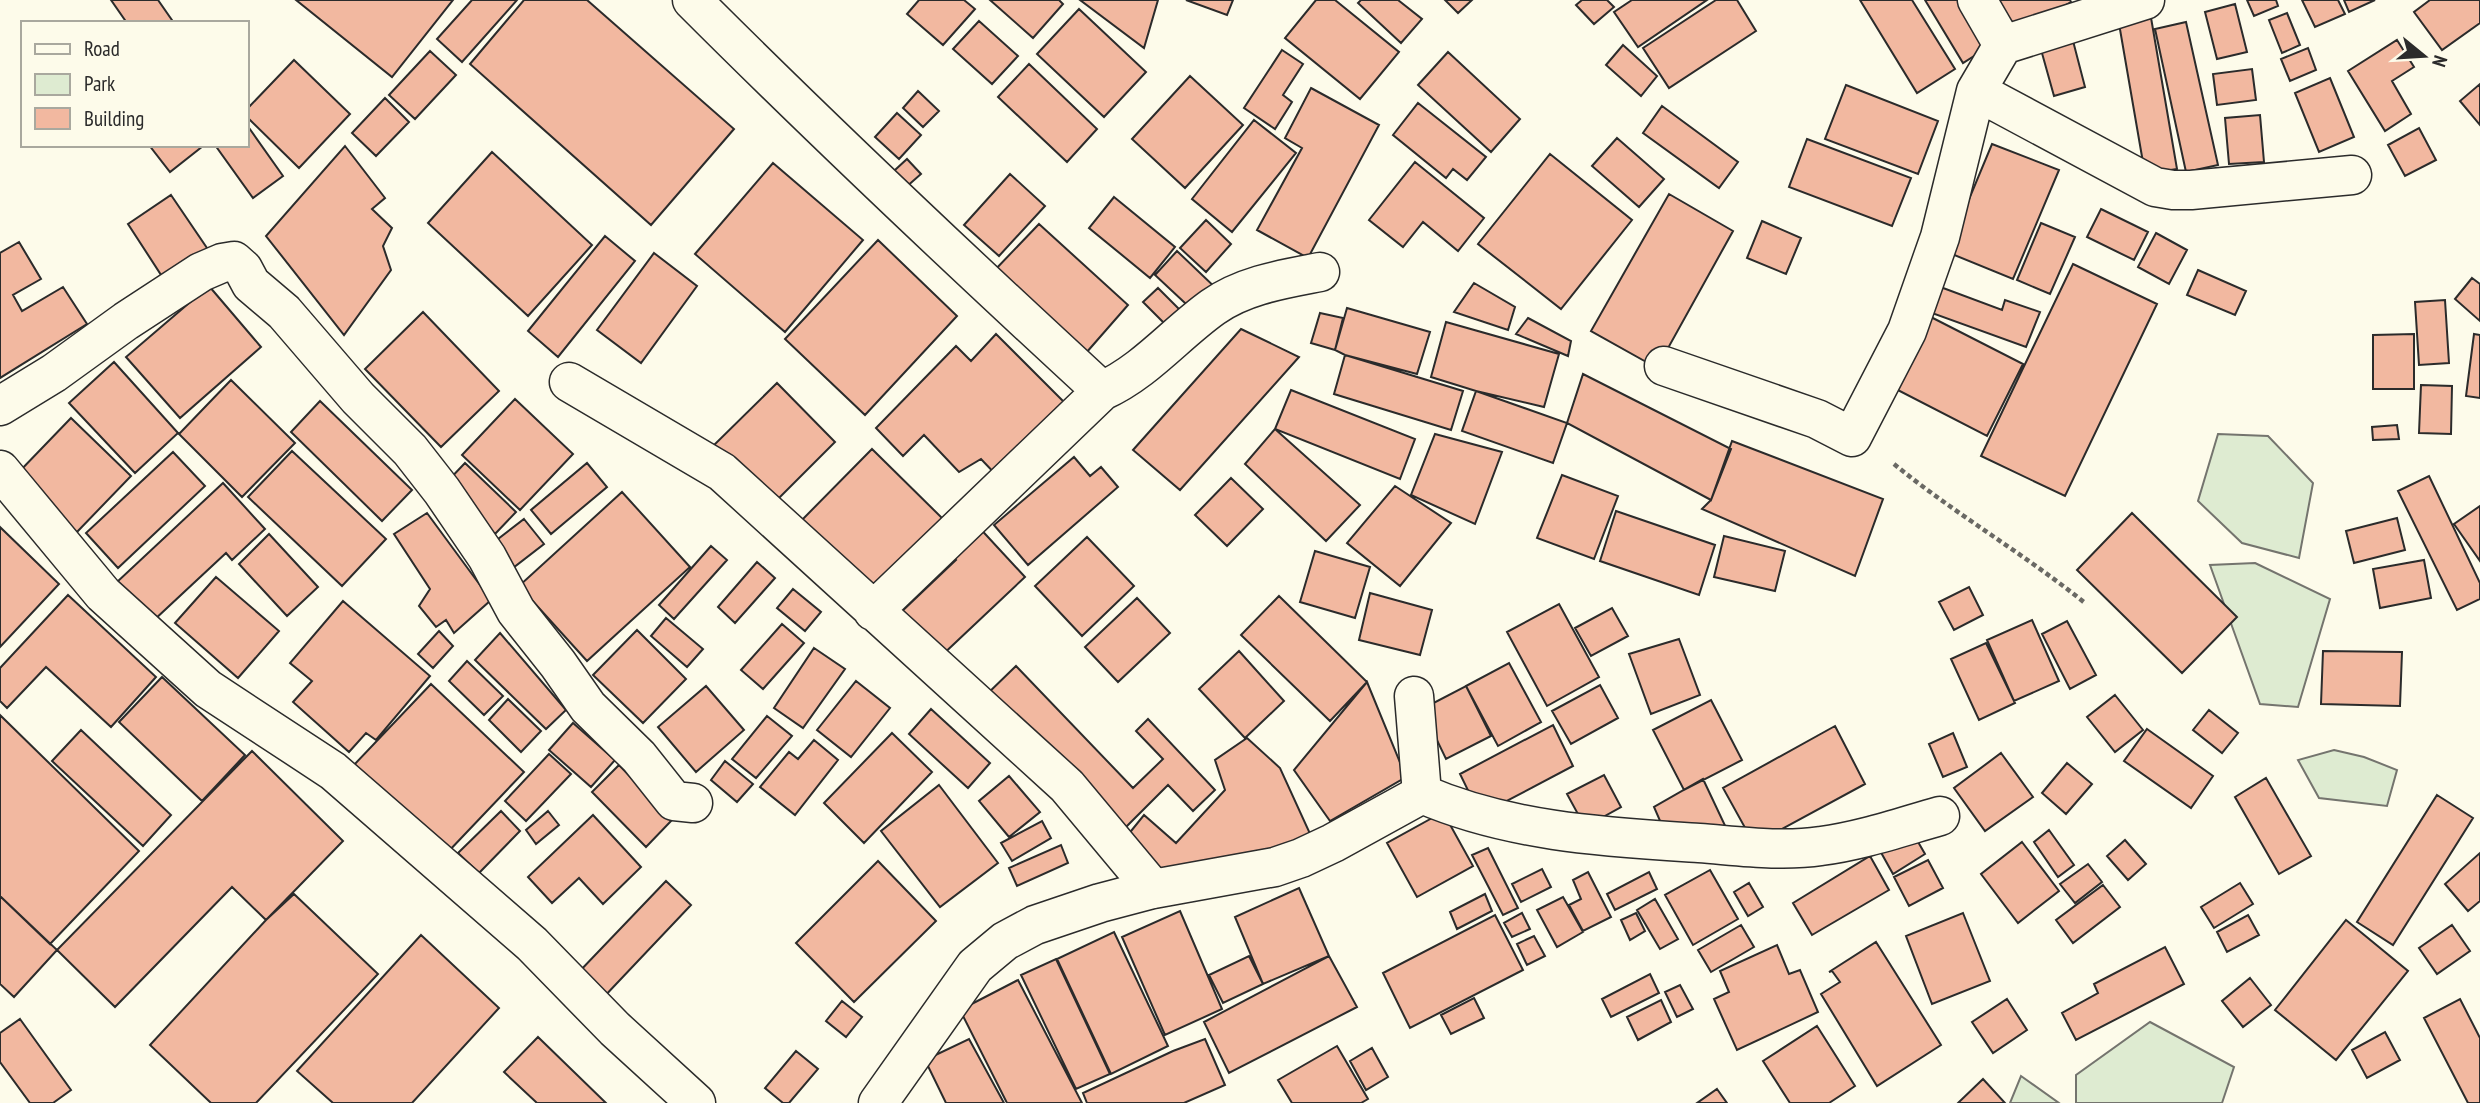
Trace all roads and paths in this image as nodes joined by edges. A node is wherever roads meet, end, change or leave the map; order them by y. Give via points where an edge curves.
1 (692, 0) edge
2 (1977, 0) edge
3 (2145, 0) edge
4 (2003, 45) junction
5 (1976, 91) junction
6 (2353, 175) dead end
7 (1320, 272) dead end
8 (1664, 366) dead end
9 (569, 382) dead end
10 (1102, 391) junction
11 (0, 407) edge
12 (1852, 437) junction
13 (0, 471) edge
14 (2085, 603) dead end
15 (873, 611) junction
16 (1414, 696) dead end
17 (1422, 793) junction
18 (693, 803) dead end
19 (1940, 816) dead end
20 (1153, 889) junction
21 (696, 1103) edge
22 (878, 1103) edge

1 - 10 street via 951,252
2 - 4 street
3 - 4 street
4 - 5 street
5 - 6 street via 2155,187 2191,190
5 - 12 street via 1940,237 1907,331
7 - 10 street via 1238,292 1214,306 1135,373
8 - 12 street via 1816,419
9 - 15 street via 722,472
10 - 15 street
11 - 18 street via 201,272 234,261 410,450 487,557 516,611 588,706 639,757 674,801
12 - 14 path
13 - 21 street via 103,594 208,689 333,771 532,944
15 - 20 street via 1067,786
16 - 17 street
17 - 19 street via 1458,809 1520,824 1609,837 1789,849 1857,839
17 - 20 street via 1301,858
20 - 22 street via 1035,925 1004,942 975,966

